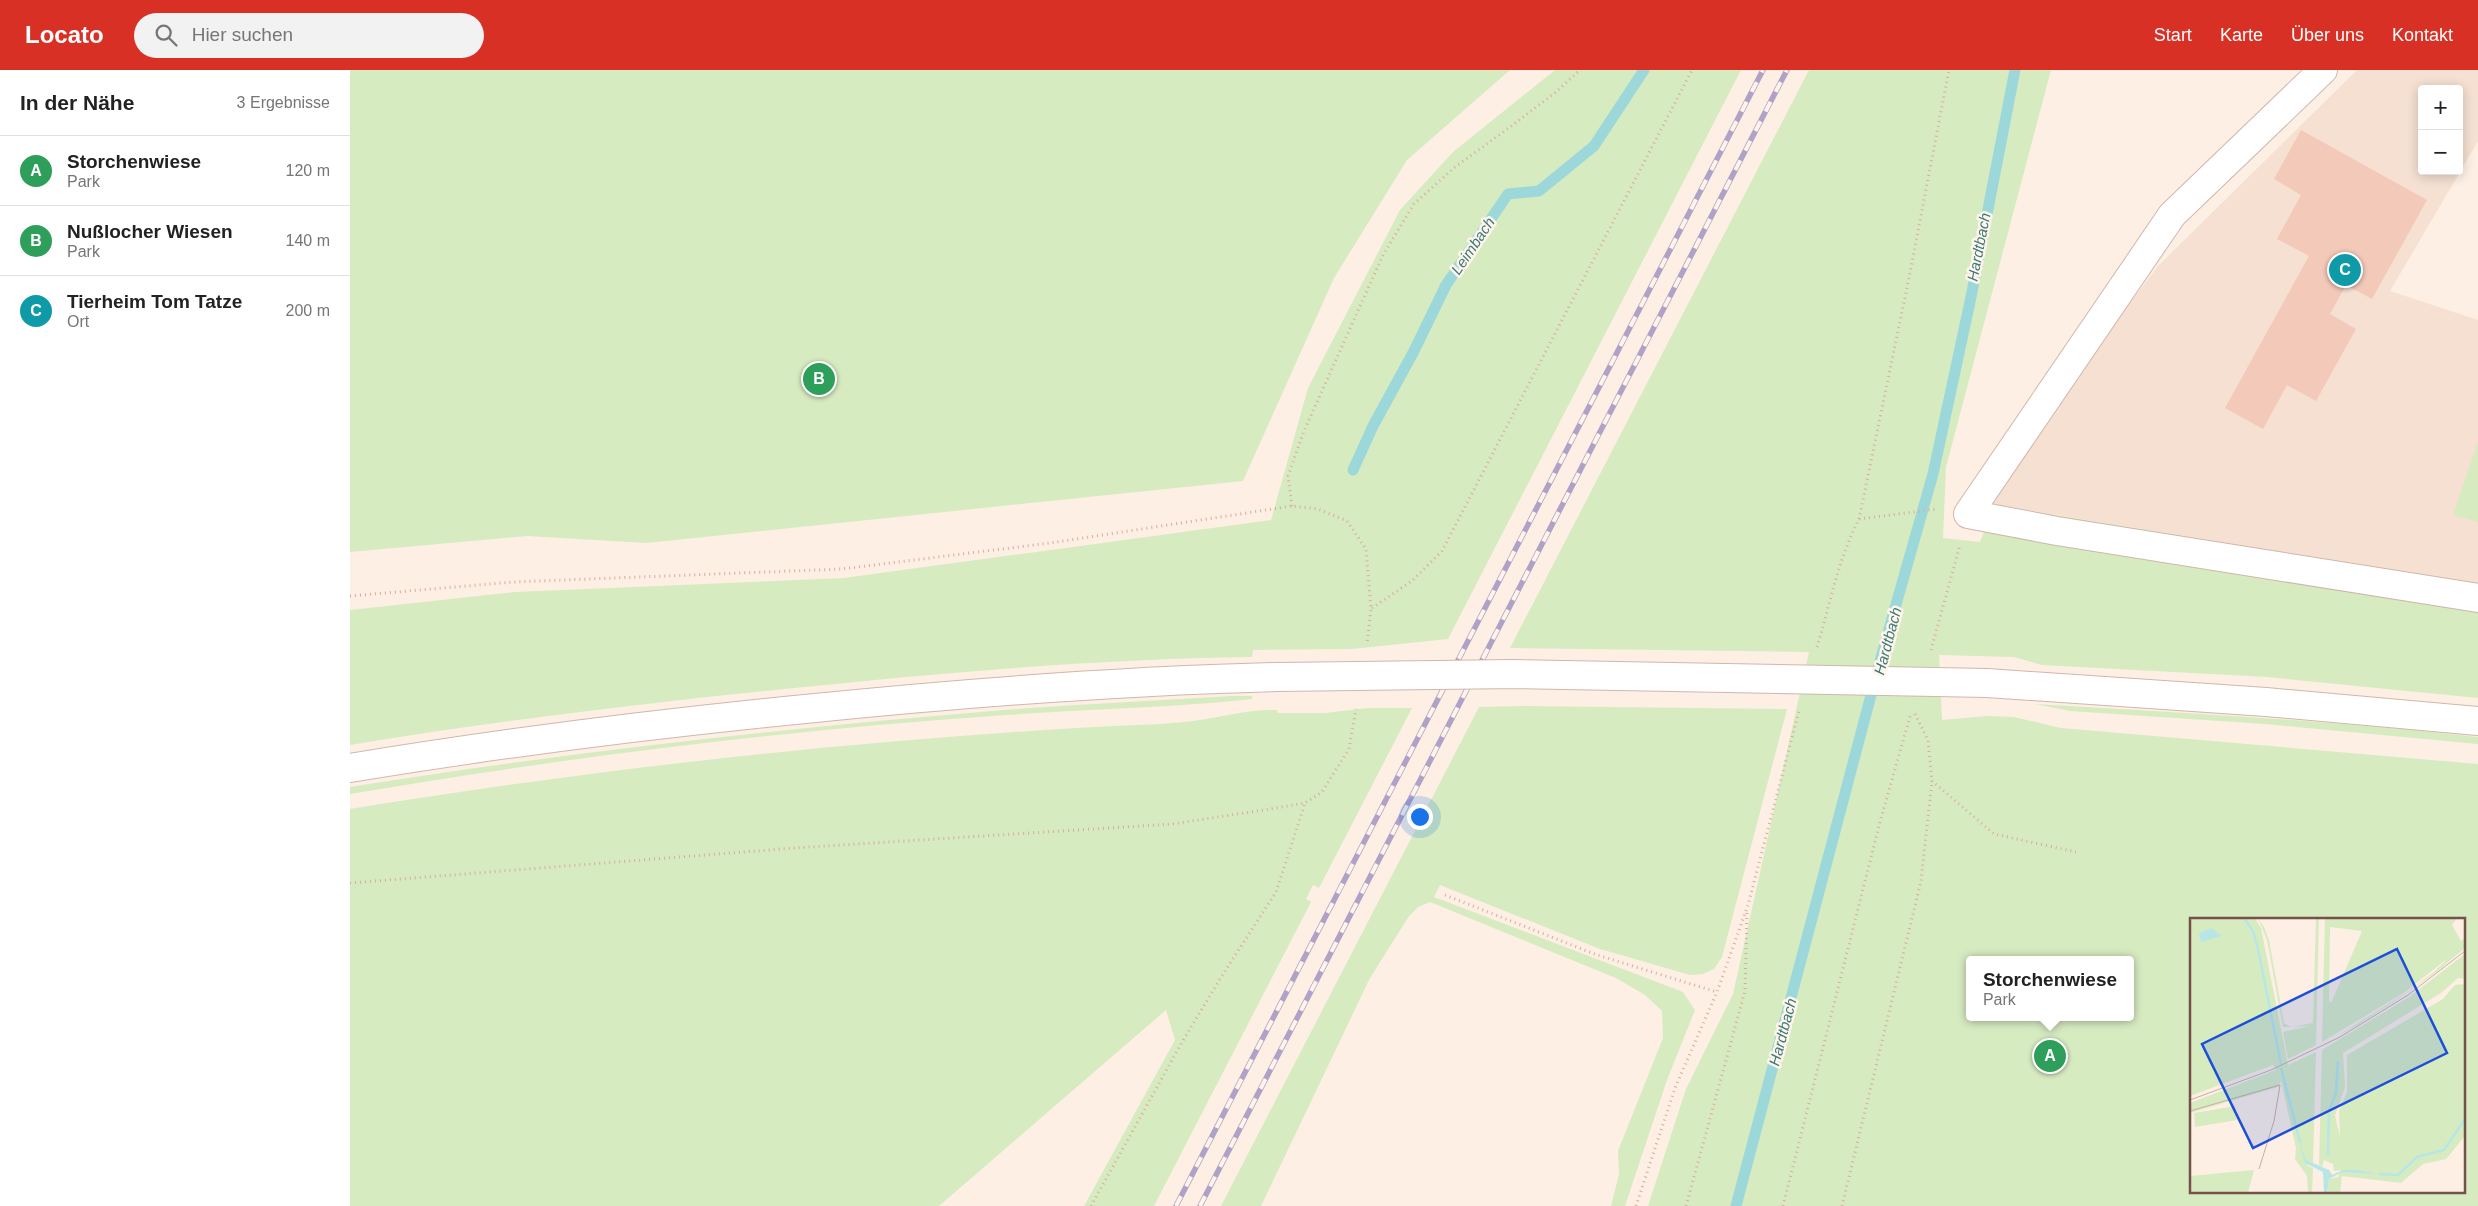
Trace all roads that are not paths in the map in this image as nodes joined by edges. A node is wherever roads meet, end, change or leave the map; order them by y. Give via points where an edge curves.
1 (2323, 70) edge
2 (2478, 598) edge
3 (2478, 721) edge
4 (350, 768) edge

1 - 2 street via 2172,215 1968,514
3 - 4 street, bridge via 2266,702 1986,683 1514,674 1277,677 1001,690 840,705 579,734

